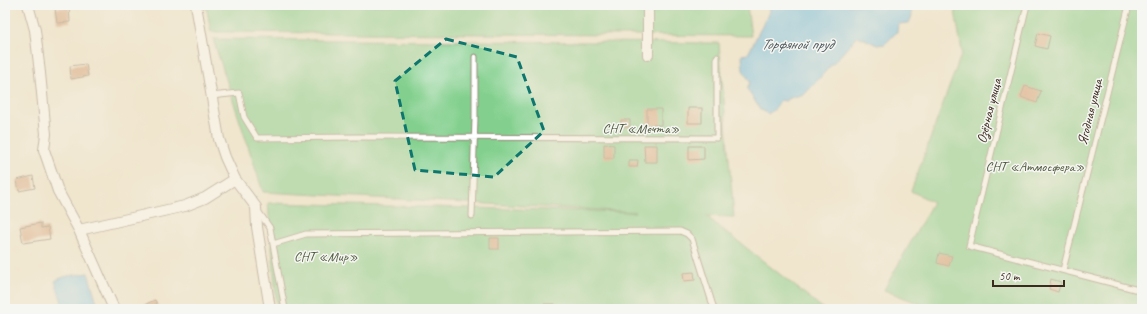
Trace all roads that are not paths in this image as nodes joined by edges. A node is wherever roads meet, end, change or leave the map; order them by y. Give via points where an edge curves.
1 (28, 5) edge
2 (196, 5) edge
3 (648, 5) edge
4 (1027, 5) edge
5 (1128, 5) edge
6 (648, 55) dead end
7 (474, 57) dead end
8 (717, 57) dead end
9 (211, 96) junction
10 (473, 138) junction
11 (235, 179) junction
12 (256, 207) junction
13 (472, 216) dead end
14 (79, 230) junction
15 (273, 244) junction
16 (1063, 270) junction
17 (1142, 291) edge
18 (114, 309) edge
19 (270, 309) edge
20 (286, 309) edge
21 (714, 309) edge

1 - 14 street via 35,30 40,73 46,134 44,150 58,191
2 - 9 street
3 - 6 street
4 - 16 lane, Озёрная улица via 969,246
5 - 16 lane, Ягодная улица
7 - 10 lane
8 - 10 lane via 717,138
9 - 10 lane via 239,93 244,117 257,138
9 - 11 street via 219,139
10 - 13 lane
11 - 12 street
11 - 14 street via 205,198 185,206
12 - 15 lane via 270,228
12 - 19 street
14 - 18 street
15 - 20 lane
15 - 21 lane via 306,234 680,231 692,239
16 - 17 lane

